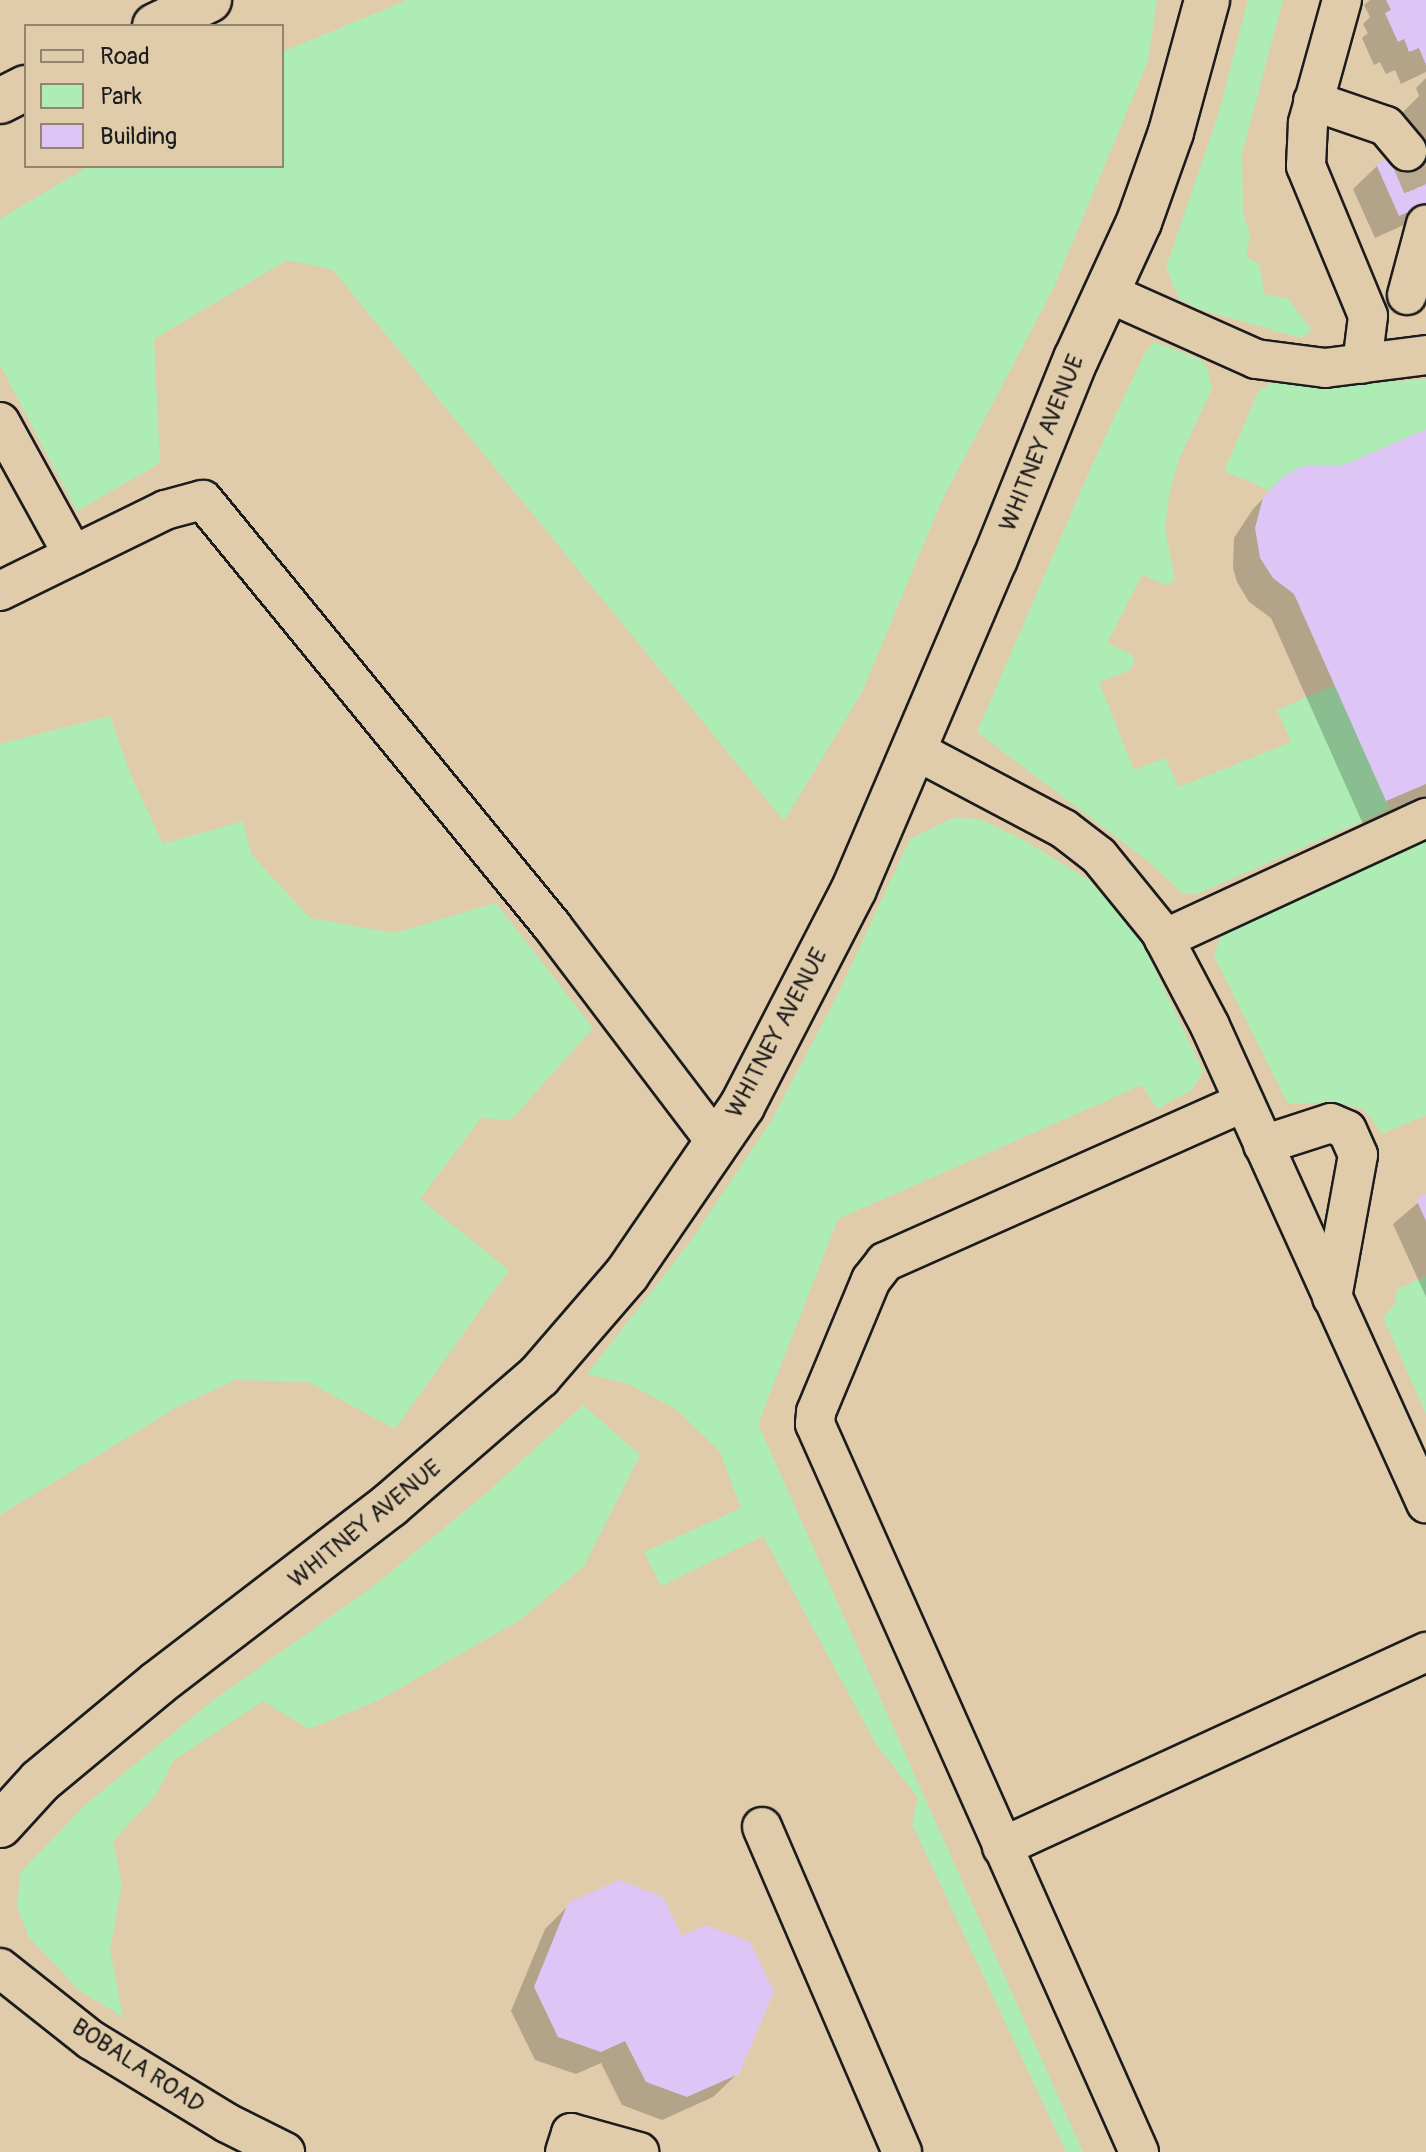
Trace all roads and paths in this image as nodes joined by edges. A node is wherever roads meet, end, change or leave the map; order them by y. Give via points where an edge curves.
1 (209, 0) edge
2 (1207, 0) edge
3 (1342, 0) edge
4 (159, 24) edge
5 (24, 89) edge
6 (0, 101) edge
7 (1313, 101) junction
8 (1407, 151) tunnel mouth
9 (1426, 224) edge
10 (1417, 291) edge
11 (1106, 292) junction
12 (1368, 316) junction
13 (1426, 355) edge
14 (1362, 364) junction
15 (0, 422) edge
16 (73, 555) junction
17 (0, 591) edge
18 (913, 749) junction
19 (1426, 818) edge
20 (1164, 939) junction
21 (1244, 1102) junction
22 (717, 1143) junction
23 (1263, 1145) junction
24 (1332, 1298) junction
25 (1426, 1503) edge
26 (1426, 1652) edge
27 (0, 1825) edge
28 (762, 1827) dead end
29 (1002, 1847) junction
30 (0, 1968) edge
31 (285, 2152) edge
32 (565, 2152) edge
33 (639, 2152) edge
34 (902, 2152) edge
35 (1139, 2152) edge

1 - 4 main road
2 - 11 main road, WHITNEY AVENUE via 1171,132 1139,222
3 - 7 street
5 - 6 main road
7 - 8 street via 1386,126
7 - 12 street via 1306,166
9 - 10 street
10 - 12 street
11 - 14 street via 1256,359 1325,368
11 - 18 main road, WHITNEY AVENUE
12 - 14 street
13 - 14 street
15 - 16 street
16 - 17 street
16 - 22 street via 165,510 203,500 552,926
18 - 20 street via 1064,829 1099,856
18 - 22 main road, WHITNEY AVENUE via 854,889 742,1106
19 - 20 street
20 - 21 street
21 - 23 street
21 - 29 street via 885,1262 871,1280 816,1412 815,1424
22 - 27 main road, WHITNEY AVENUE via 627,1274 539,1376 390,1505 64,1761
23 - 24 street
23 - 24 street via 1331,1123 1347,1130 1353,1142 1358,1155
24 - 25 street
26 - 29 street
28 - 34 street
29 - 35 street
30 - 31 street, BOBALA ROAD via 91,2040
32 - 33 street via 571,2133

